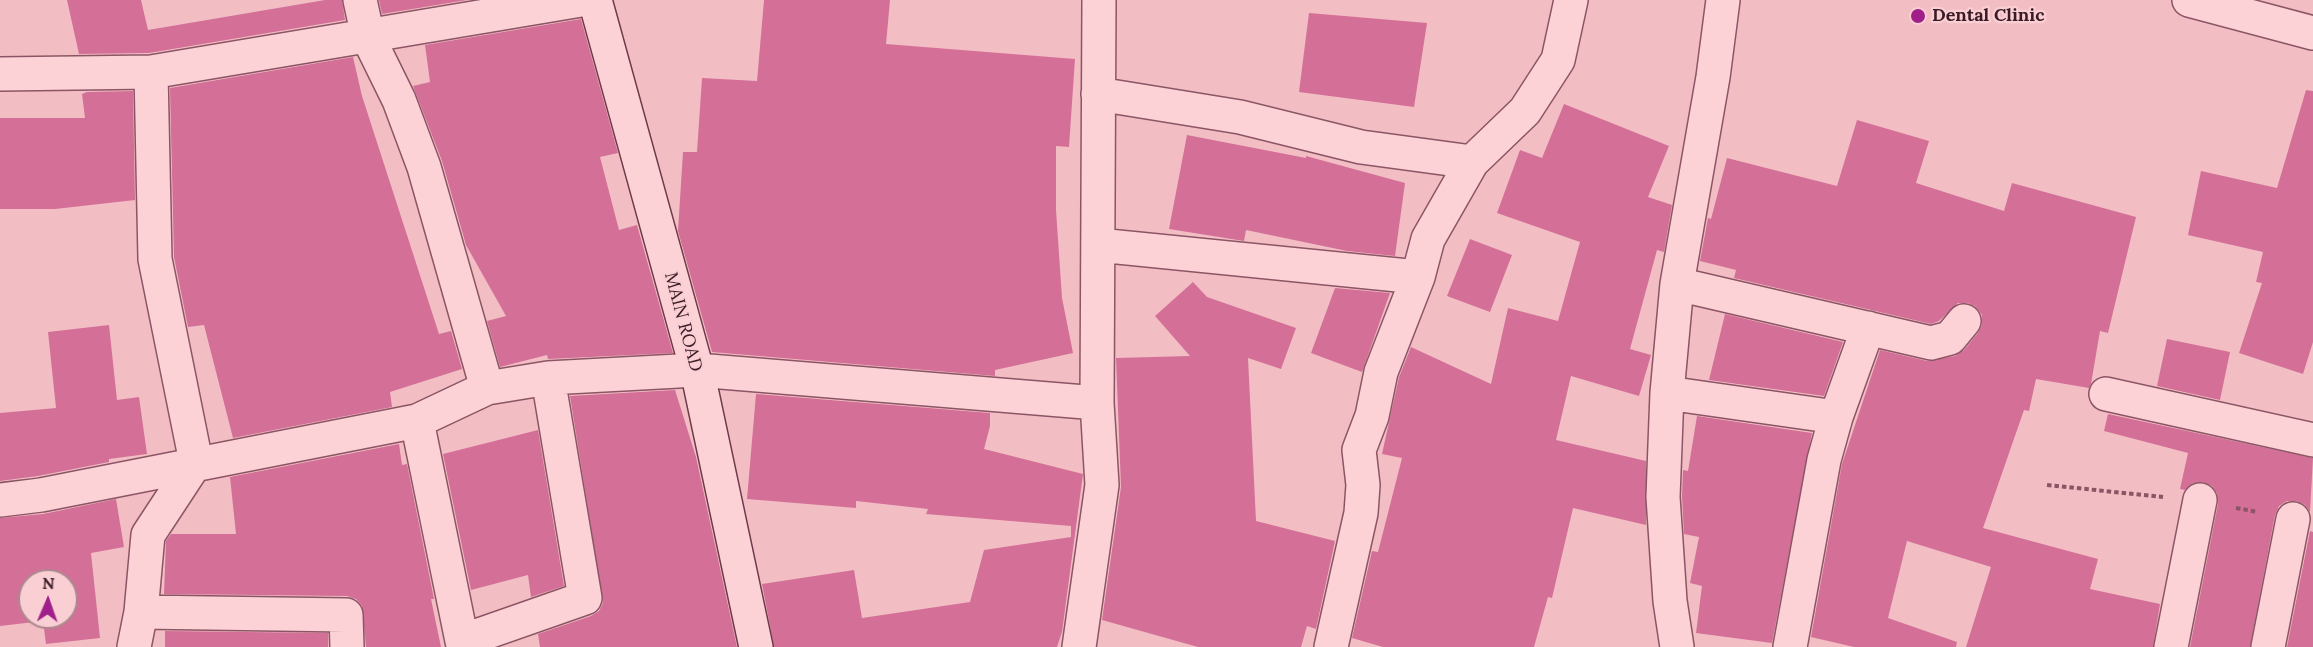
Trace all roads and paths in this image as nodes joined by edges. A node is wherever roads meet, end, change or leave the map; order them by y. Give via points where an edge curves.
1 (360, 0) edge
2 (580, 0) edge
3 (595, 0) edge
4 (1099, 0) edge
5 (1571, 0) edge
6 (1723, 0) edge
7 (2189, 0) edge
8 (2312, 30) edge
9 (368, 37) junction
10 (151, 72) junction
11 (0, 74) edge
12 (1098, 94) junction
13 (1472, 162) junction
14 (1098, 245) junction
15 (1418, 277) junction
16 (1677, 284) junction
17 (1964, 321) dead end
18 (1868, 327) junction
19 (697, 370) junction
20 (548, 378) junction
21 (487, 388) junction
22 (1667, 393) junction
23 (2106, 394) dead end
24 (1096, 403) junction
25 (1836, 417) junction
26 (417, 421) junction
27 (2313, 440) edge
28 (196, 462) junction
29 (0, 500) edge
30 (2200, 500) dead end
31 (2293, 519) dead end
32 (141, 612) junction
33 (134, 647) edge
34 (347, 647) edge
35 (756, 647) edge
36 (1079, 647) edge
37 (1331, 647) edge
38 (1677, 647) edge
39 (1790, 647) edge
40 (2171, 647) edge
41 (2268, 647) edge

1 - 9 street
2 - 9 street
3 - 19 street, MAIN ROAD
4 - 12 street
5 - 13 street via 1558,60 1525,111
6 - 16 street
7 - 8 street
9 - 10 street
9 - 21 street via 399,100 424,166
10 - 11 street
10 - 28 street via 155,259
12 - 13 street via 1240,117 1361,147
12 - 14 street
13 - 15 street via 1428,239
14 - 15 street
14 - 24 street
15 - 37 street via 1381,372 1372,416 1359,450 1361,513
16 - 18 street
16 - 22 street
17 - 18 street via 1950,338 1932,343
18 - 25 street
19 - 20 street
19 - 24 street
19 - 35 street, MAIN ROAD
20 - 21 street
20 - 26 street via 585,598 462,641
21 - 26 street
22 - 25 street
22 - 38 street via 1663,497
23 - 27 street
24 - 36 street via 1102,485
25 - 39 street via 1824,460
26 - 28 street
28 - 29 street
28 - 32 street via 148,535
30 - 40 street
31 - 41 street
32 - 33 street
32 - 34 street via 346,615

